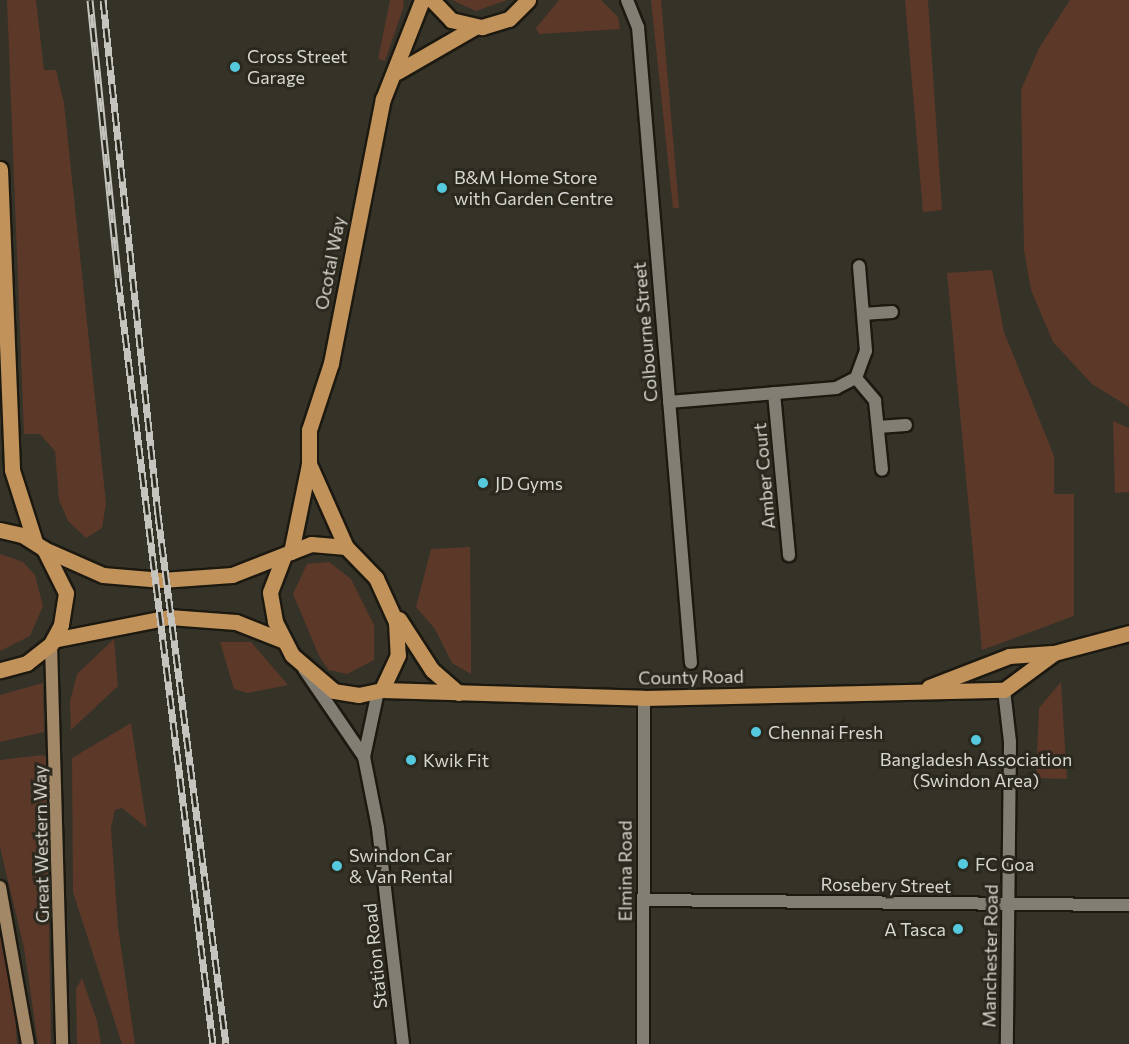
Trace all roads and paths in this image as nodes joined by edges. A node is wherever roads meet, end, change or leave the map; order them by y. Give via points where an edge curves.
1 (422, 0) edge
2 (432, 0) edge
3 (528, 0) edge
4 (627, 0) edge
5 (475, 27) junction
6 (397, 72) junction
7 (0, 169) edge
8 (859, 266) dead end
9 (892, 312) dead end
10 (863, 314) junction
11 (856, 378) junction
12 (774, 393) junction
13 (669, 402) junction
14 (906, 425) dead end
15 (878, 427) junction
16 (309, 464) junction
17 (882, 470) dead end
18 (0, 530) edge
19 (40, 546) junction
20 (346, 547) junction
21 (288, 554) junction
22 (789, 555) dead end
23 (392, 609) junction
24 (1129, 633) edge
25 (284, 641) junction
26 (52, 642) junction
27 (1054, 653) junction
28 (691, 663) dead end
29 (303, 669) junction
30 (0, 670) edge
31 (924, 690) junction
32 (1004, 690) junction
33 (380, 691) junction
34 (458, 693) junction
35 (644, 698) junction
36 (364, 757) junction
37 (0, 887) edge
38 (643, 900) junction
39 (1008, 904) junction
40 (1129, 905) edge
41 (28, 1044) edge
42 (62, 1044) edge
43 (403, 1044) edge
44 (643, 1044) edge
45 (1007, 1044) edge

1 - 6 main road, Ocotal Way
2 - 5 main road via 451,20
3 - 5 main road via 502,23
4 - 13 street, Colbourne Street via 638,27
5 - 6 main road
6 - 16 main road, Ocotal Way via 383,99 331,363 309,430
7 - 19 main road via 12,470
8 - 10 street
9 - 10 street
10 - 11 street via 865,362
11 - 12 street via 836,388
11 - 15 street via 872,394
12 - 13 street
12 - 22 street, Amber Court
13 - 28 street, Colbourne Street
14 - 15 street
15 - 17 street
16 - 20 main road, Ocotal Way
16 - 21 main road, Ocotal Way
18 - 19 main road
19 - 21 main road via 104,574 162,580 232,575
19 - 26 main road via 66,593
20 - 21 main road via 311,544
20 - 23 main road via 376,578
21 - 25 main road via 270,592
23 - 33 main road via 398,655
23 - 34 main road via 432,670
24 - 27 main road, County Road
25 - 26 main road via 236,622 169,617
25 - 29 main road
26 - 30 main road via 27,663
26 - 42 main road, Great Western Way
27 - 31 main road, County Road via 1009,656
27 - 32 main road, County Road
29 - 33 main road via 340,693
29 - 36 street, Station Road
31 - 32 main road, County Road
31 - 35 main road, County Road
32 - 39 street, Manchester Road via 1010,742
33 - 34 main road, County Road
33 - 36 street, Station Road
34 - 35 main road, County Road
35 - 38 street, Elmina Road
36 - 43 street, Station Road via 380,845
37 - 41 main road, Great Western Way
38 - 39 street, Rosebery Street
38 - 44 street, Elmina Road
39 - 40 street, Rosebery Street
39 - 45 street, Manchester Road

